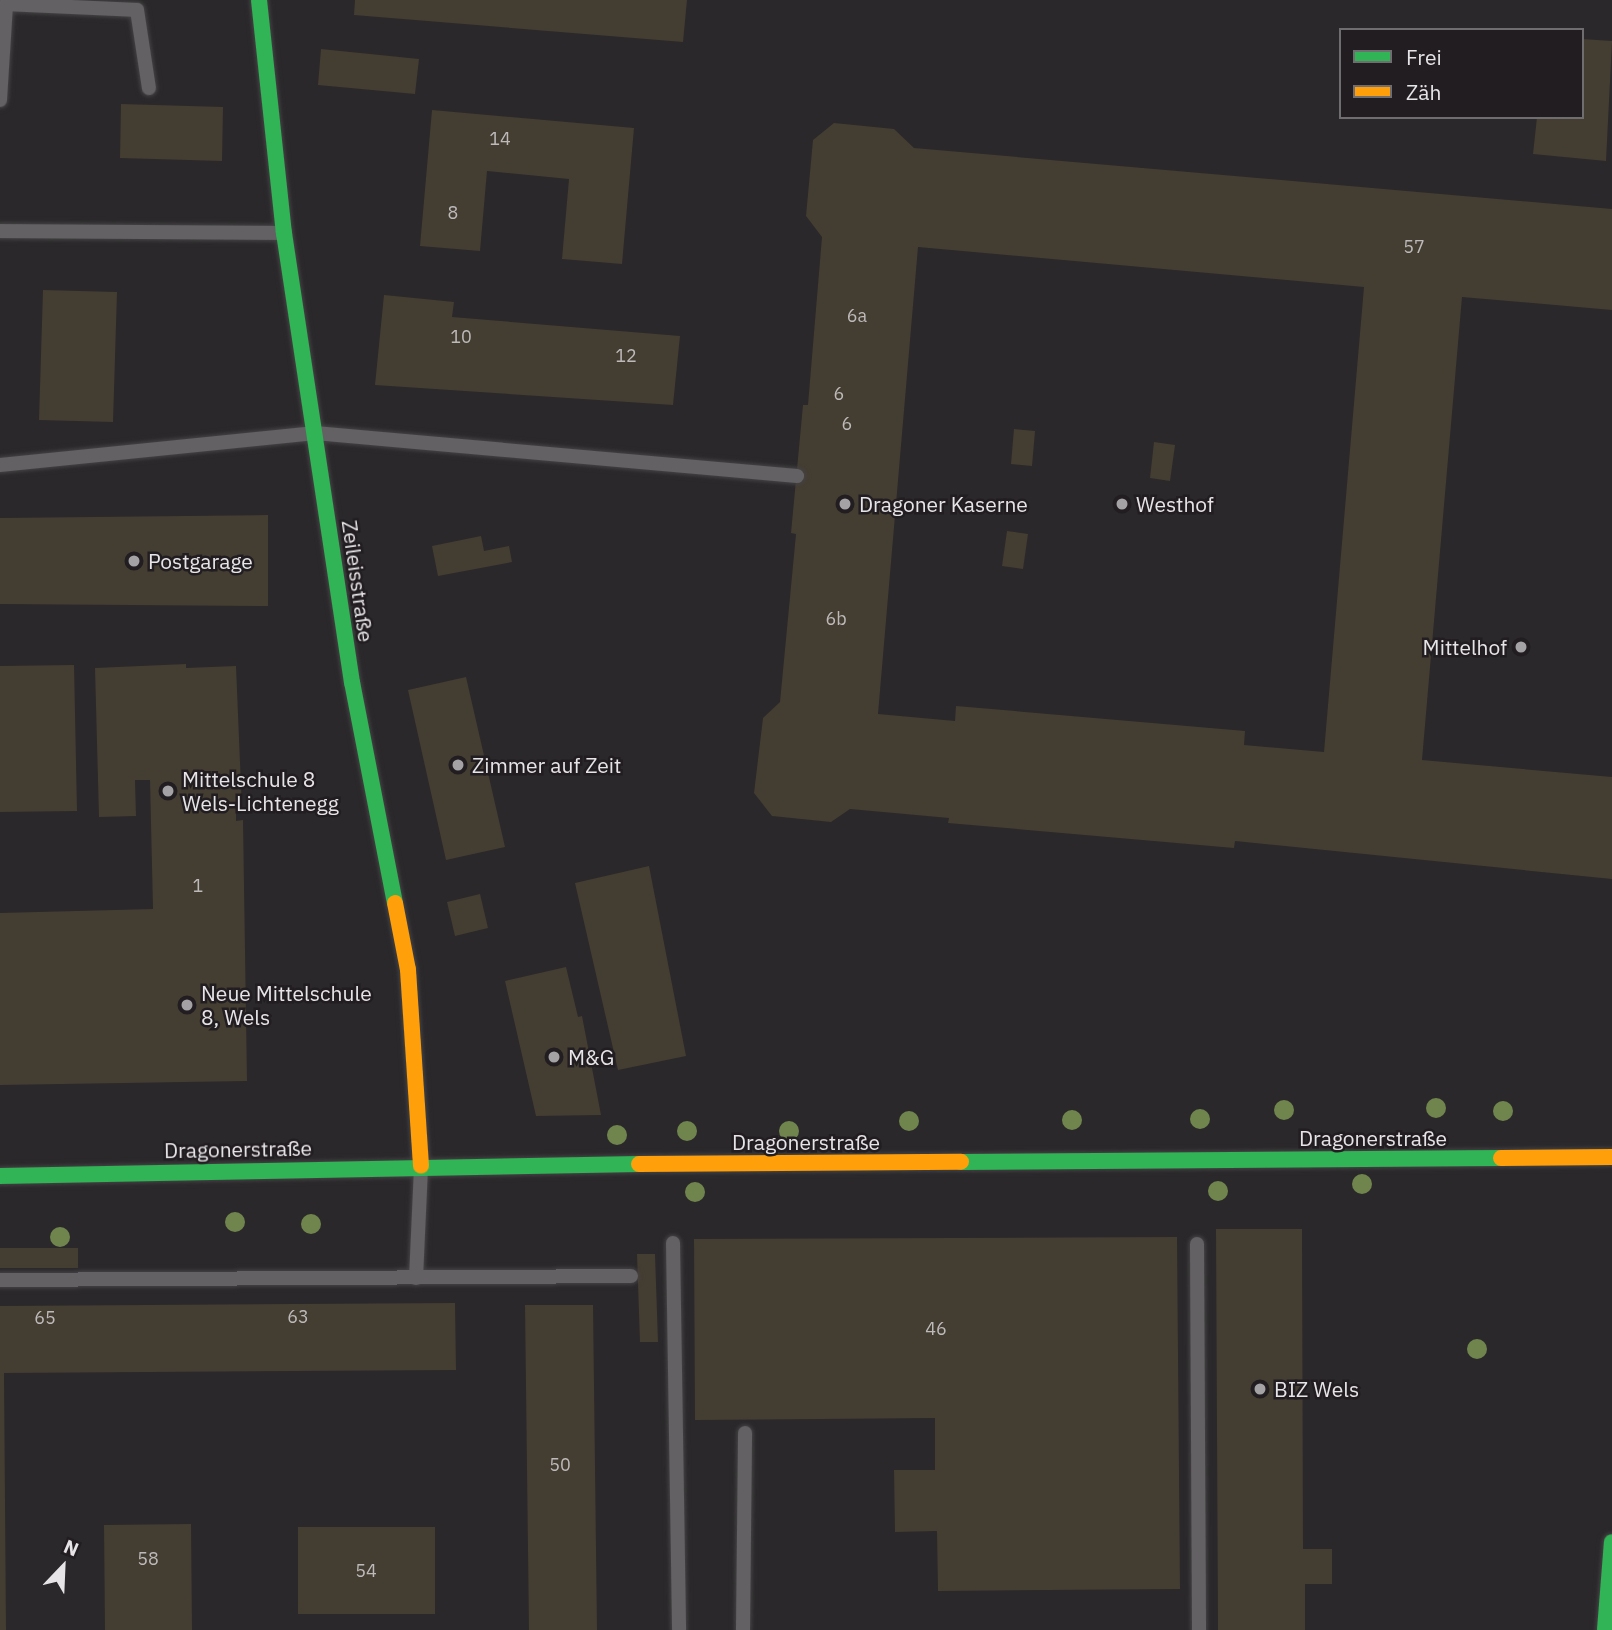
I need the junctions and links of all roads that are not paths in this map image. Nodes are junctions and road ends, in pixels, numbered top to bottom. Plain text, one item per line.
1 (259, 0) edge
2 (149, 88) dead end
3 (0, 100) edge
4 (0, 231) edge
5 (284, 233) junction
6 (315, 433) junction
7 (0, 465) edge
8 (796, 476) dead end
9 (1612, 1157) edge
10 (421, 1166) junction
11 (0, 1176) edge
12 (673, 1243) dead end
13 (1197, 1244) dead end
14 (631, 1276) dead end
15 (416, 1278) junction
16 (0, 1280) edge
17 (745, 1433) dead end
18 (1612, 1542) edge
19 (679, 1630) edge
20 (743, 1630) edge
21 (1199, 1630) edge
22 (1605, 1630) edge

1 - 5 main road, Zeileisstraße
2 - 3 lane
4 - 5 lane
5 - 6 main road, Zeileisstraße
6 - 7 lane
6 - 8 lane
6 - 10 main road, Zeileisstraße
9 - 10 main road, Dragonerstraße
10 - 11 main road, Dragonerstraße
10 - 15 lane
12 - 19 lane
13 - 21 lane
14 - 15 lane
15 - 16 lane
17 - 20 lane
18 - 22 main road

